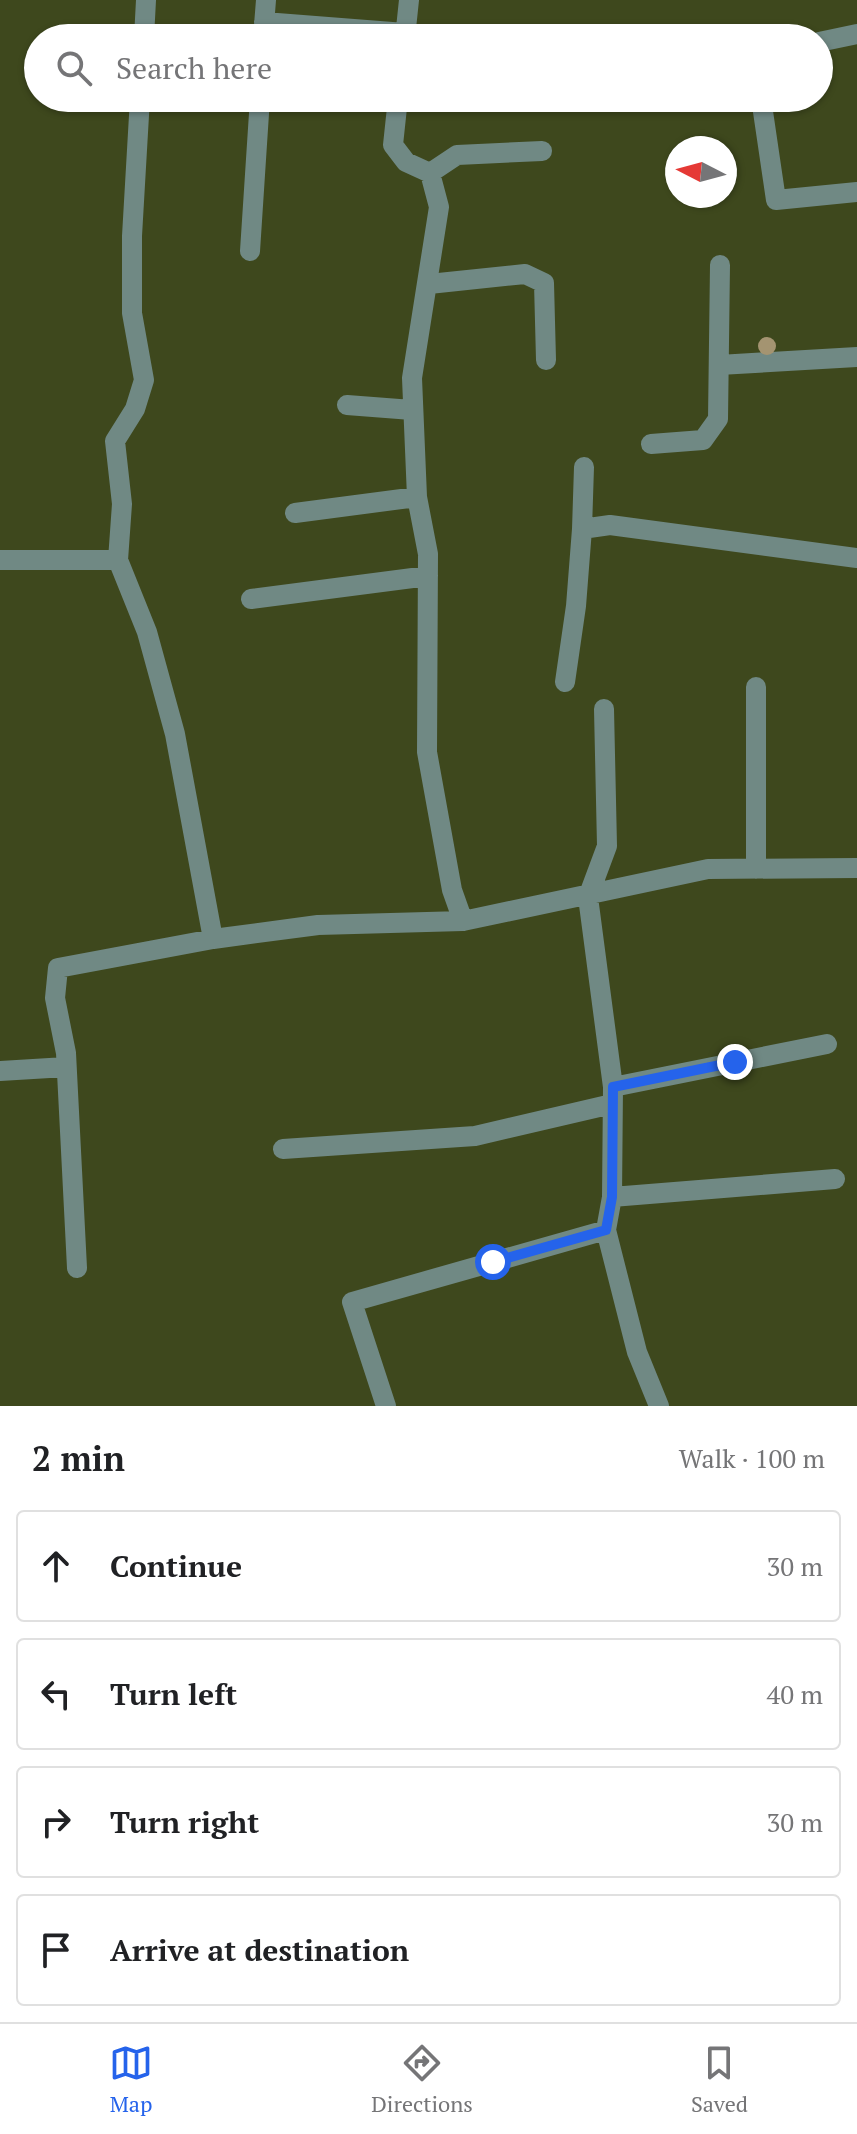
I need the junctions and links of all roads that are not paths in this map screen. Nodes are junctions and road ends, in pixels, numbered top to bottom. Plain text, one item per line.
1 (146, 0) edge
2 (266, 0) edge
3 (409, 0) edge
4 (145, 24) edge
5 (264, 24) edge
6 (406, 24) edge
7 (857, 34) edge
8 (833, 39) edge
9 (139, 112) edge
10 (259, 112) edge
11 (397, 112) edge
12 (763, 112) edge
13 (542, 151) dead end
14 (430, 173) junction
15 (857, 192) edge
16 (250, 251) dead end
17 (720, 265) dead end
18 (429, 284) junction
19 (857, 357) edge
20 (546, 360) dead end
21 (719, 365) junction
22 (347, 405) dead end
23 (412, 410) junction
24 (651, 444) dead end
25 (584, 467) dead end
26 (417, 497) junction
27 (295, 513) dead end
28 (582, 529) junction
29 (857, 558) edge
30 (0, 560) edge
31 (118, 560) junction
32 (428, 576) junction
33 (251, 599) dead end
34 (565, 682) dead end
35 (756, 687) dead end
36 (604, 709) dead end
37 (857, 868) edge
38 (756, 869) junction
39 (588, 897) junction
40 (463, 921) junction
41 (213, 939) junction
42 (827, 1044) dead end
43 (66, 1067) junction
44 (0, 1071) edge
45 (612, 1096) junction
46 (283, 1149) dead end
47 (835, 1179) dead end
48 (612, 1197) junction
49 (606, 1230) junction
50 (77, 1268) dead end
51 (386, 1406) edge
52 (659, 1406) edge

1 - 4 street
2 - 5 street
3 - 6 street
7 - 8 street
9 - 31 street
10 - 16 street
11 - 14 street
12 - 15 street
13 - 14 street
14 - 18 street
17 - 21 street
18 - 20 street
18 - 23 street
19 - 21 street
21 - 24 street
22 - 23 street
23 - 26 street
25 - 28 street
26 - 27 street
26 - 32 street
28 - 29 street
28 - 34 street
30 - 31 street
31 - 41 street
32 - 33 street
32 - 40 street
35 - 38 street
36 - 39 street
37 - 38 street
38 - 39 street
39 - 40 street
39 - 45 street
40 - 41 street
41 - 43 street
42 - 45 street
43 - 44 street
43 - 50 street
45 - 46 street
45 - 48 street
47 - 48 street
48 - 49 street
49 - 51 street
49 - 52 street

